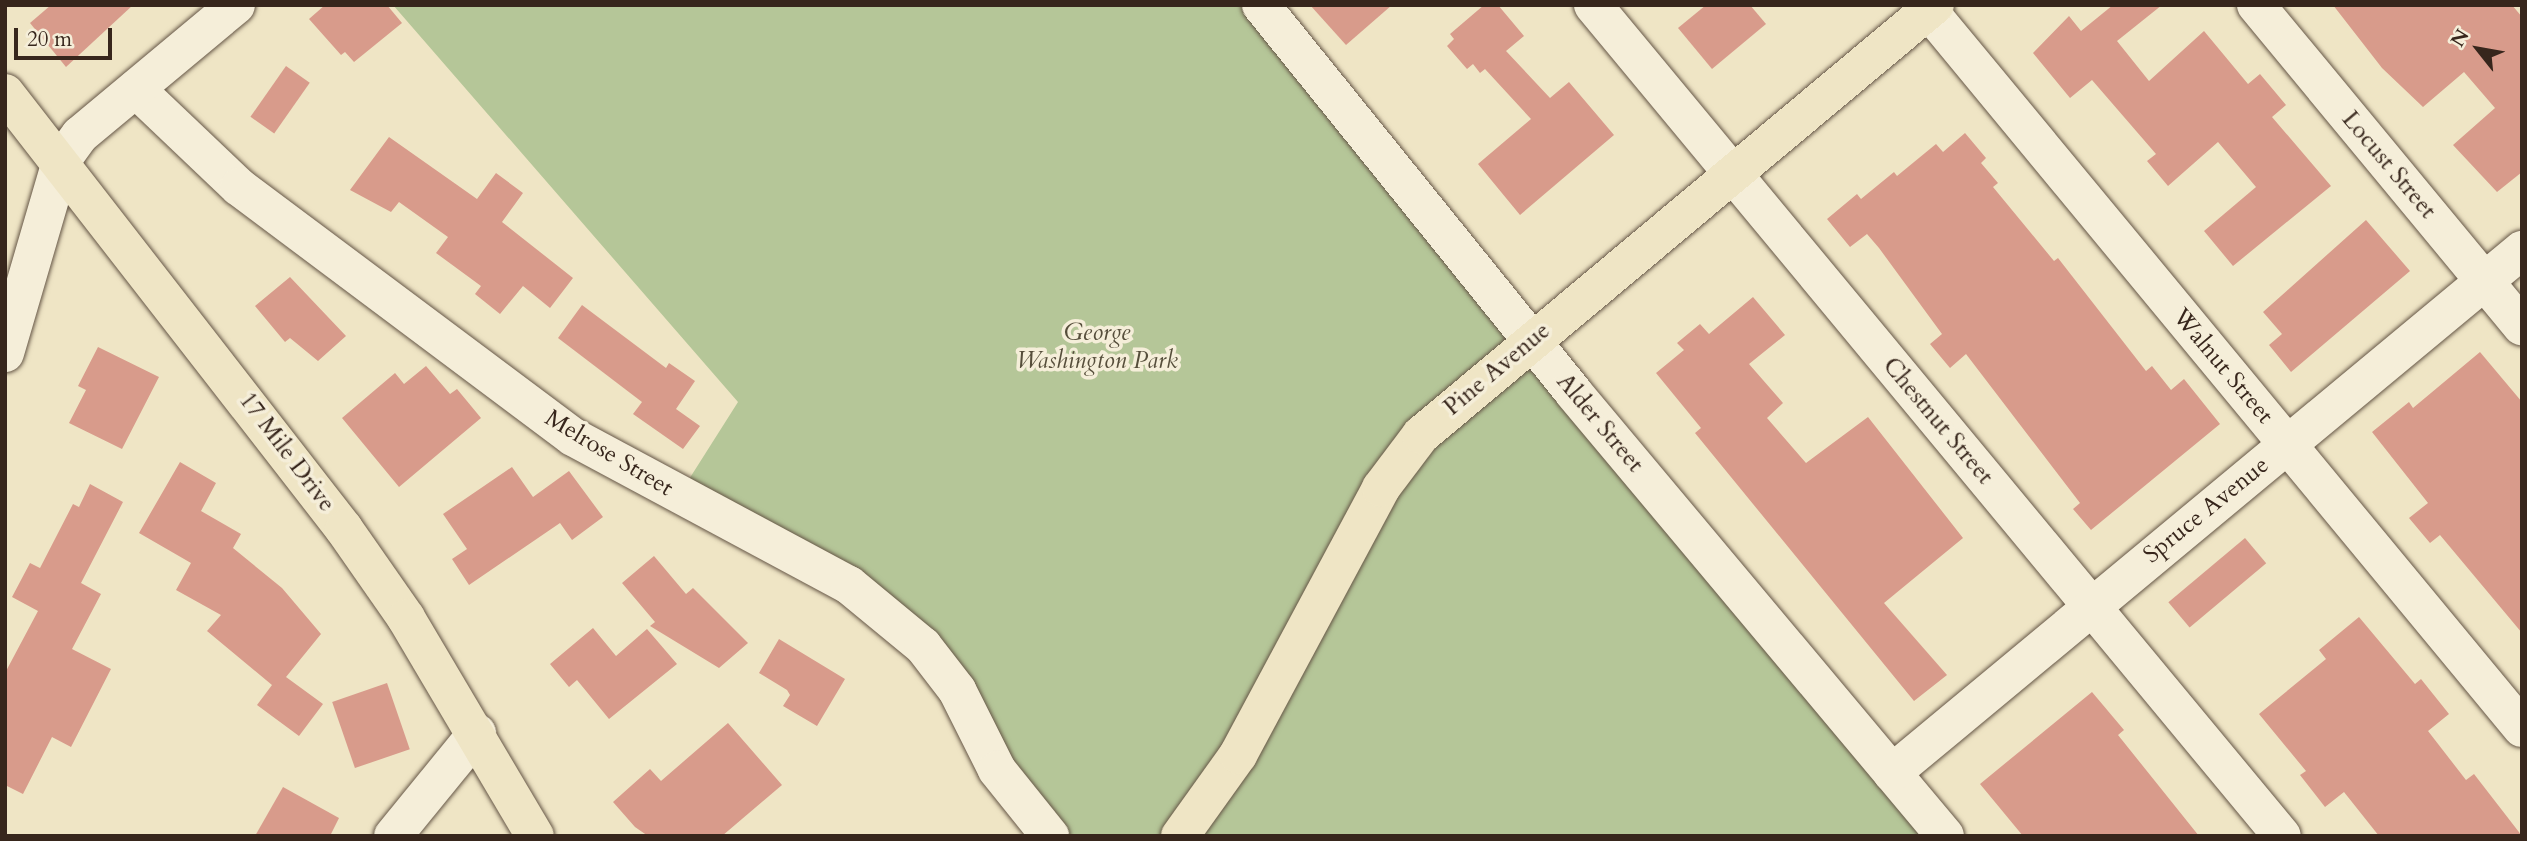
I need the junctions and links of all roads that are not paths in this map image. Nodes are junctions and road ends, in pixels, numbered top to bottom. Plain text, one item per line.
1 (236, 5) edge
2 (1261, 5) edge
3 (1593, 5) edge
4 (2256, 5) edge
5 (1929, 7) edge
6 (135, 89) junction
7 (5, 93) edge
8 (61, 161) junction
9 (1731, 175) junction
10 (2522, 250) edge
11 (2485, 281) junction
12 (2522, 326) edge
13 (1531, 339) junction
14 (5, 353) edge
15 (2288, 443) junction
16 (2091, 604) junction
17 (2522, 728) edge
18 (477, 733) junction
19 (1892, 773) junction
20 (393, 836) edge
21 (535, 836) edge
22 (1050, 836) edge
23 (1180, 836) edge
24 (1945, 836) edge
25 (2282, 836) edge

1 - 6 street
2 - 13 street, Alder Street
3 - 9 street, Chestnut Street
4 - 11 street, Locust Street
5 - 9 main road, Pine Avenue
5 - 15 street, Walnut Street
6 - 8 street
6 - 22 street, Melrose Street
7 - 8 main road, 17 Mile Drive
8 - 14 street
8 - 18 main road, 17 Mile Drive
9 - 13 main road, Pine Avenue
9 - 16 street, Chestnut Street
10 - 11 street, Spruce Avenue
11 - 12 street, Locust Street
11 - 15 street, Spruce Avenue
13 - 19 street, Alder Street
13 - 23 main road, Pine Avenue
15 - 16 street, Spruce Avenue
15 - 17 street, Walnut Street
16 - 19 street, Spruce Avenue
16 - 25 street, Chestnut Street
18 - 20 street
18 - 21 main road, 17 Mile Drive
19 - 24 street, Alder Street

